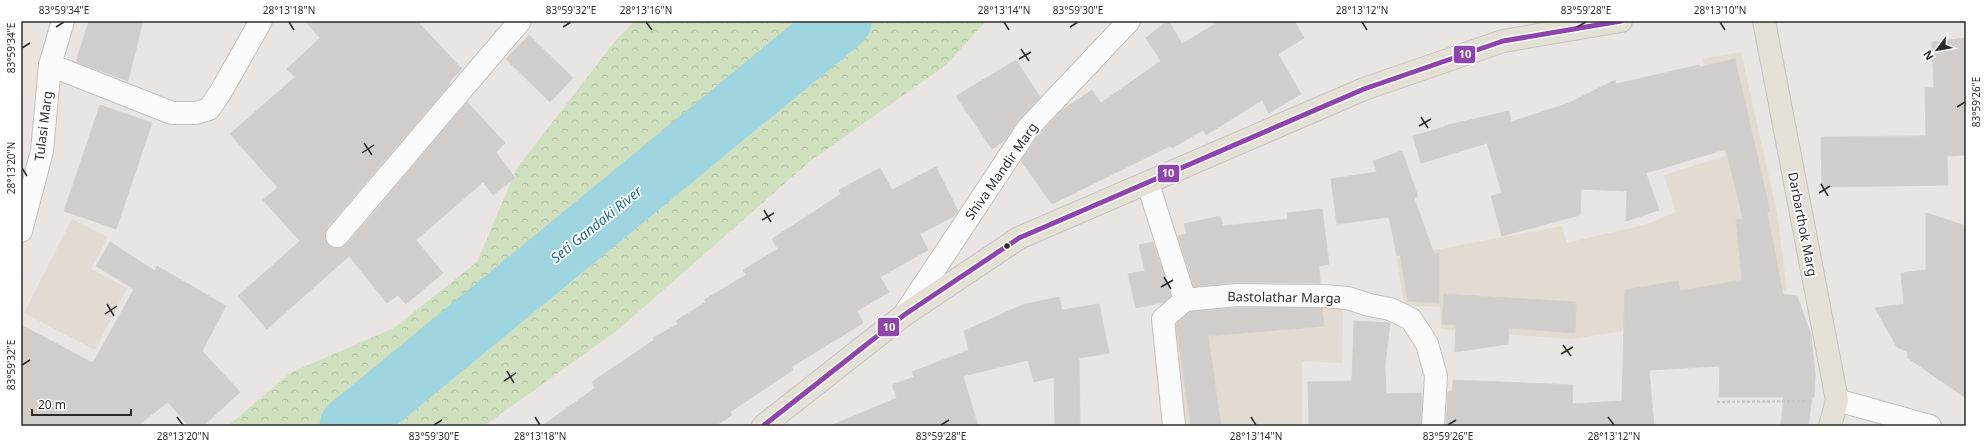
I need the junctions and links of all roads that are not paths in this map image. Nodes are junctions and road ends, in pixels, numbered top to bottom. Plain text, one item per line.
1 (63, 21) edge
2 (261, 21) edge
3 (520, 21) edge
4 (1129, 21) edge
5 (1621, 21) edge
6 (1764, 21) edge
7 (50, 65) junction
8 (1148, 184) junction
9 (21, 231) edge
10 (336, 236) dead end
11 (1185, 300) junction
12 (904, 315) junction
13 (1837, 400) junction
14 (763, 426) edge
15 (1174, 426) edge
16 (1433, 426) edge
17 (1830, 426) edge
18 (1930, 426) edge

1 - 7 street, Tulasi Marg
2 - 7 street
3 - 10 street
4 - 12 street, Shiva Mandir Marg
5 - 8 main road
6 - 13 main road, Darbarthok Marg
7 - 9 street, Tulasi Marg
8 - 11 street
8 - 12 main road
11 - 15 street
11 - 16 street, Bastolathar Marga
12 - 14 main road
13 - 17 main road, Darbarthok Marg
13 - 18 street

